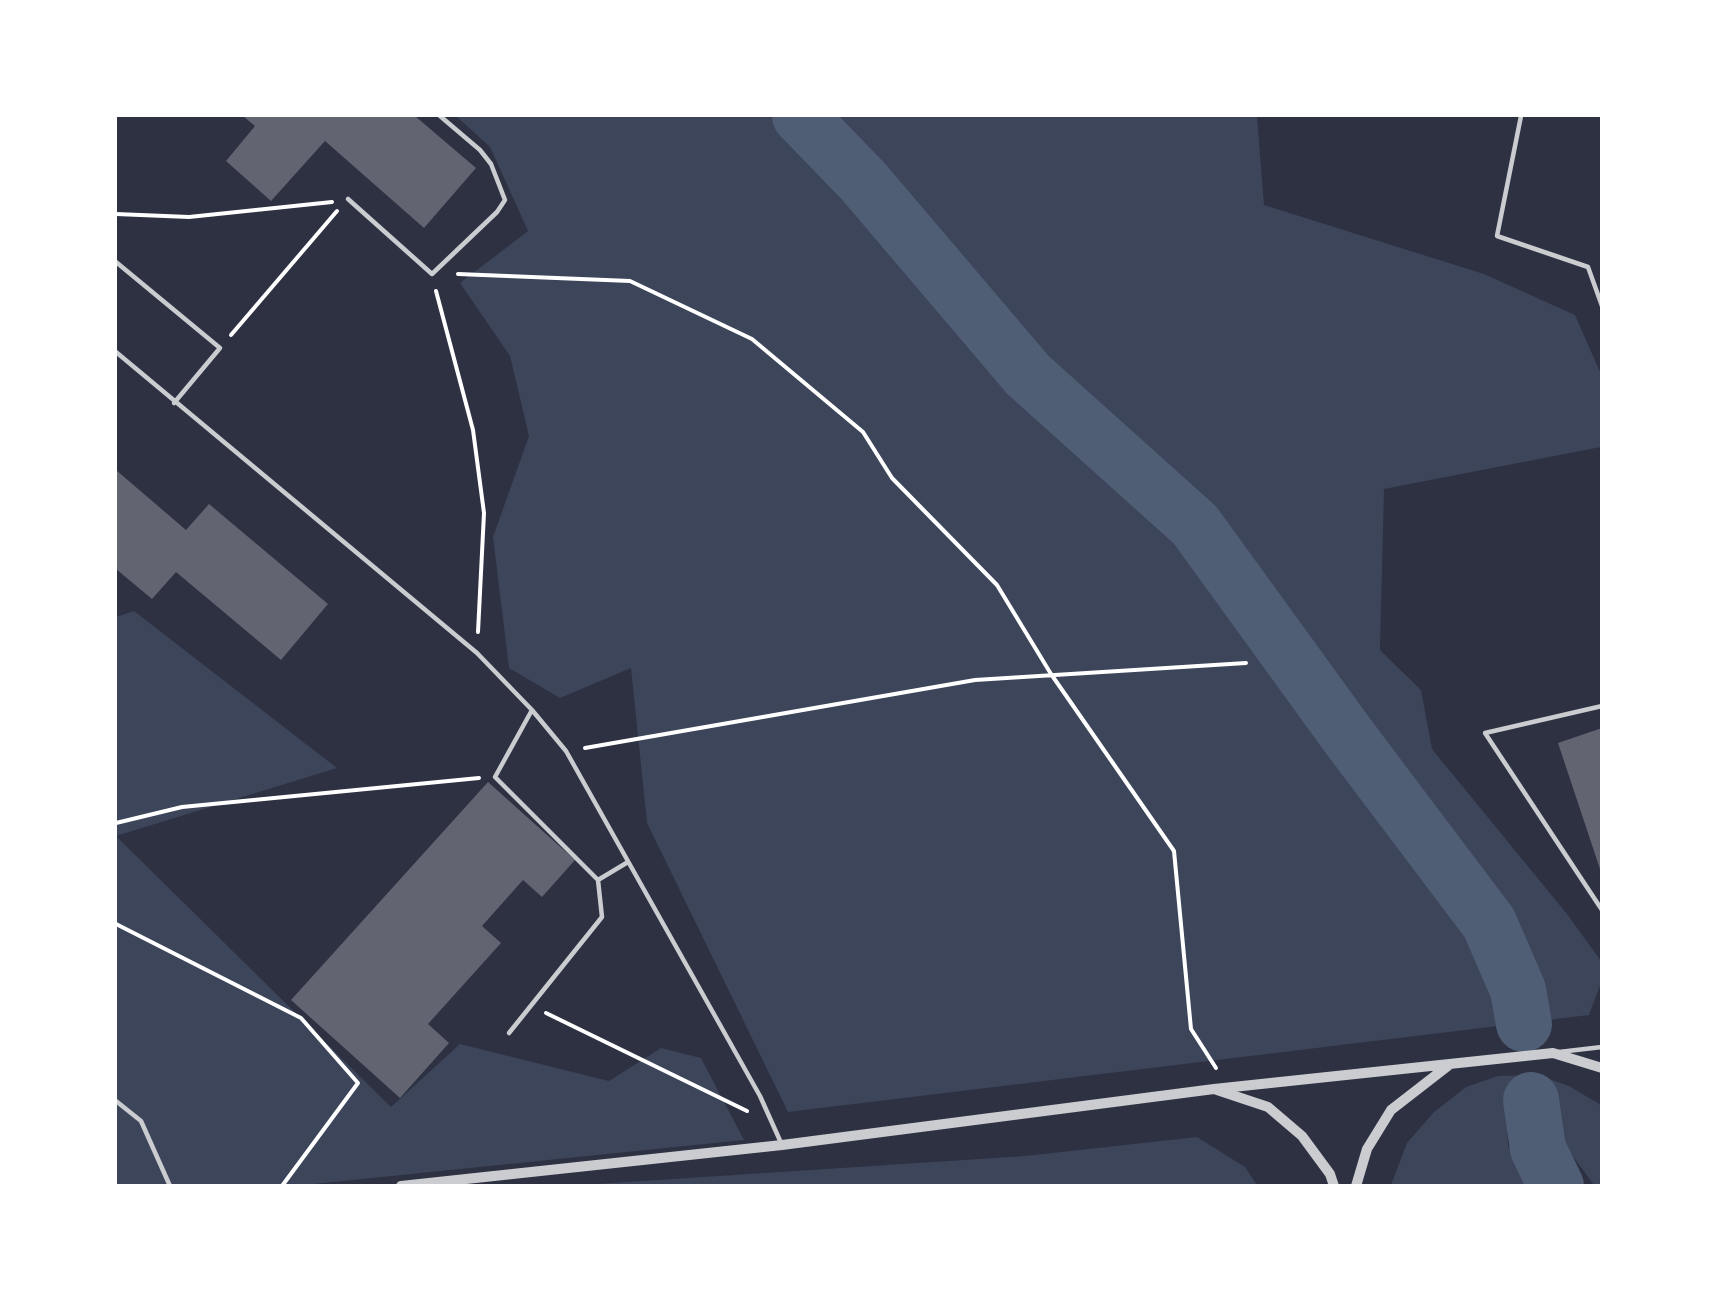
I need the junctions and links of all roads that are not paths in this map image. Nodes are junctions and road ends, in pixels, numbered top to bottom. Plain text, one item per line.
1 (440, 116) edge
2 (1521, 116) edge
3 (348, 199) road end
4 (116, 262) edge
5 (1602, 306) edge
6 (116, 352) edge
7 (174, 403) junction
8 (1602, 706) edge
9 (532, 710) junction
10 (628, 862) junction
11 (598, 880) junction
12 (1602, 910) edge
13 (509, 1033) dead end
14 (1602, 1047) edge
15 (1553, 1053) junction
16 (1450, 1065) junction
17 (1602, 1068) edge
18 (1214, 1089) junction
19 (116, 1101) edge
20 (782, 1145) junction
21 (170, 1185) edge
22 (401, 1185) edge
23 (1334, 1185) edge
24 (1356, 1185) edge

1 - 3 lane
2 - 5 lane
4 - 7 lane
6 - 7 lane
7 - 9 lane
8 - 12 lane
9 - 10 lane
9 - 11 lane
10 - 11 lane
10 - 20 lane
11 - 13 lane
14 - 15 lane
15 - 16 street
15 - 17 street
16 - 18 street
16 - 24 street
18 - 20 street
18 - 23 street
19 - 21 lane
20 - 22 street

